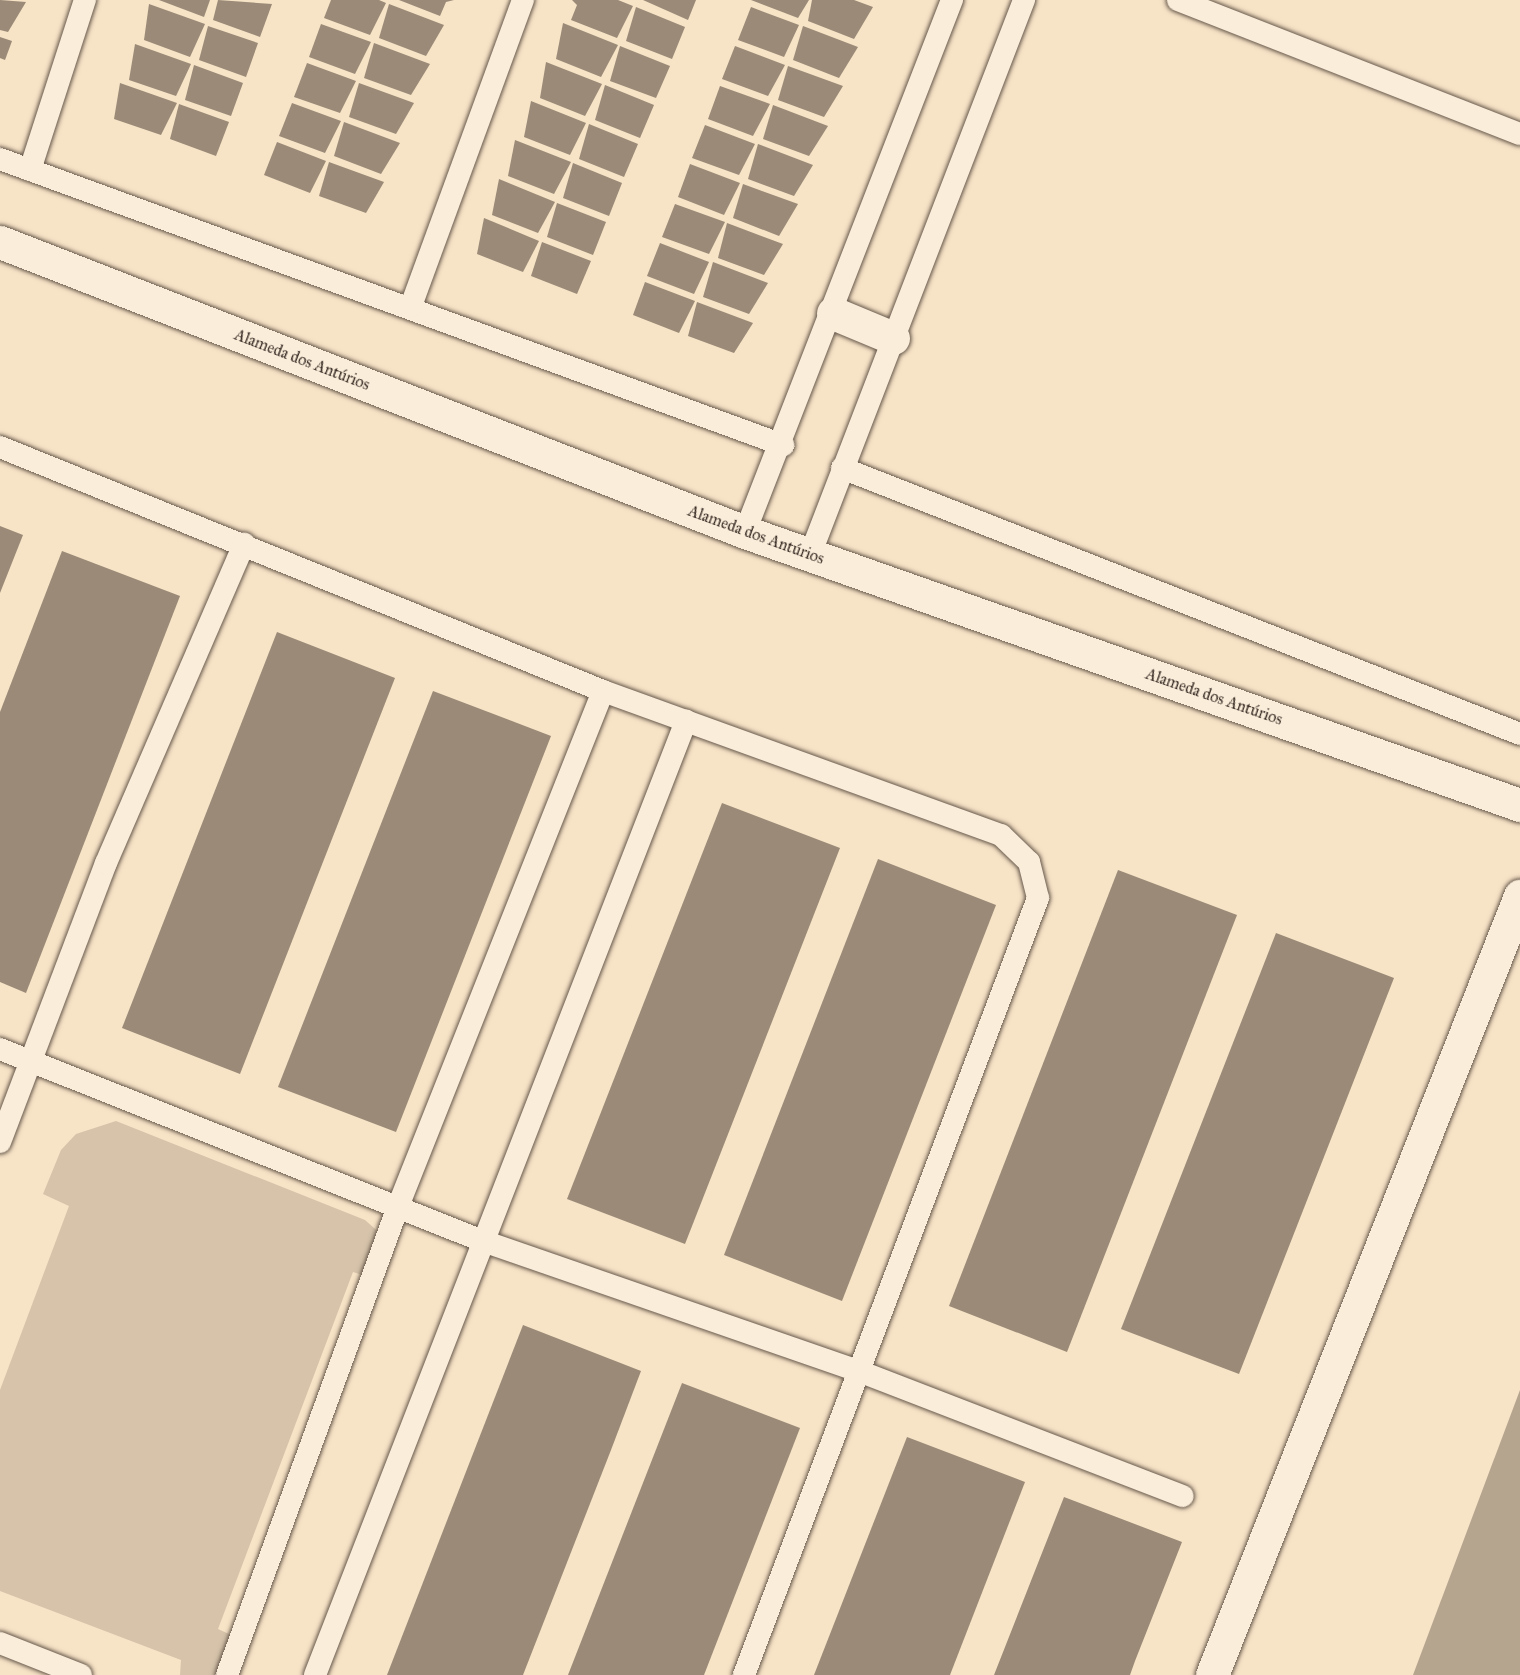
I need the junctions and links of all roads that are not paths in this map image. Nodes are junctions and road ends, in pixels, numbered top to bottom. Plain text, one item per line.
1 (86, 0) edge
2 (523, 0) edge
3 (952, 0) edge
4 (1024, 0) edge
5 (1178, 0) edge
6 (1520, 134) edge
7 (0, 159) edge
8 (30, 170) junction
9 (0, 242) edge
10 (411, 306) junction
11 (833, 313) junction
12 (893, 338) junction
13 (783, 445) junction
14 (0, 447) edge
15 (843, 468) junction
16 (745, 532) junction
17 (244, 544) junction
18 (810, 555) junction
19 (603, 691) junction
20 (687, 721) junction
21 (1520, 734) edge
22 (1520, 805) edge
23 (1520, 896) edge
24 (0, 1049) edge
25 (29, 1060) junction
26 (0, 1142) edge
27 (399, 1204) junction
28 (480, 1240) junction
29 (856, 1370) junction
30 (1183, 1496) dead end
31 (0, 1642) edge
32 (81, 1675) edge
33 (227, 1675) edge
34 (315, 1675) edge
35 (744, 1675) edge
36 (1212, 1675) edge

1 - 8 lane
2 - 10 lane
3 - 11 lane
4 - 12 lane
5 - 6 lane
7 - 8 lane
8 - 10 lane
9 - 16 street, Alameda dos Antúrios
10 - 13 lane
11 - 12 street
11 - 13 lane
12 - 15 lane
13 - 16 lane
14 - 17 lane
15 - 18 lane
15 - 21 lane
16 - 18 street, Alameda dos Antúrios
17 - 19 lane
17 - 25 lane
18 - 22 street, Alameda dos Antúrios
19 - 20 lane
19 - 27 lane
20 - 28 lane
20 - 29 lane
23 - 36 street
24 - 25 lane
25 - 26 lane
25 - 27 lane
27 - 28 lane
27 - 33 lane
28 - 29 lane
28 - 34 lane
29 - 30 lane
29 - 35 lane
31 - 32 lane

